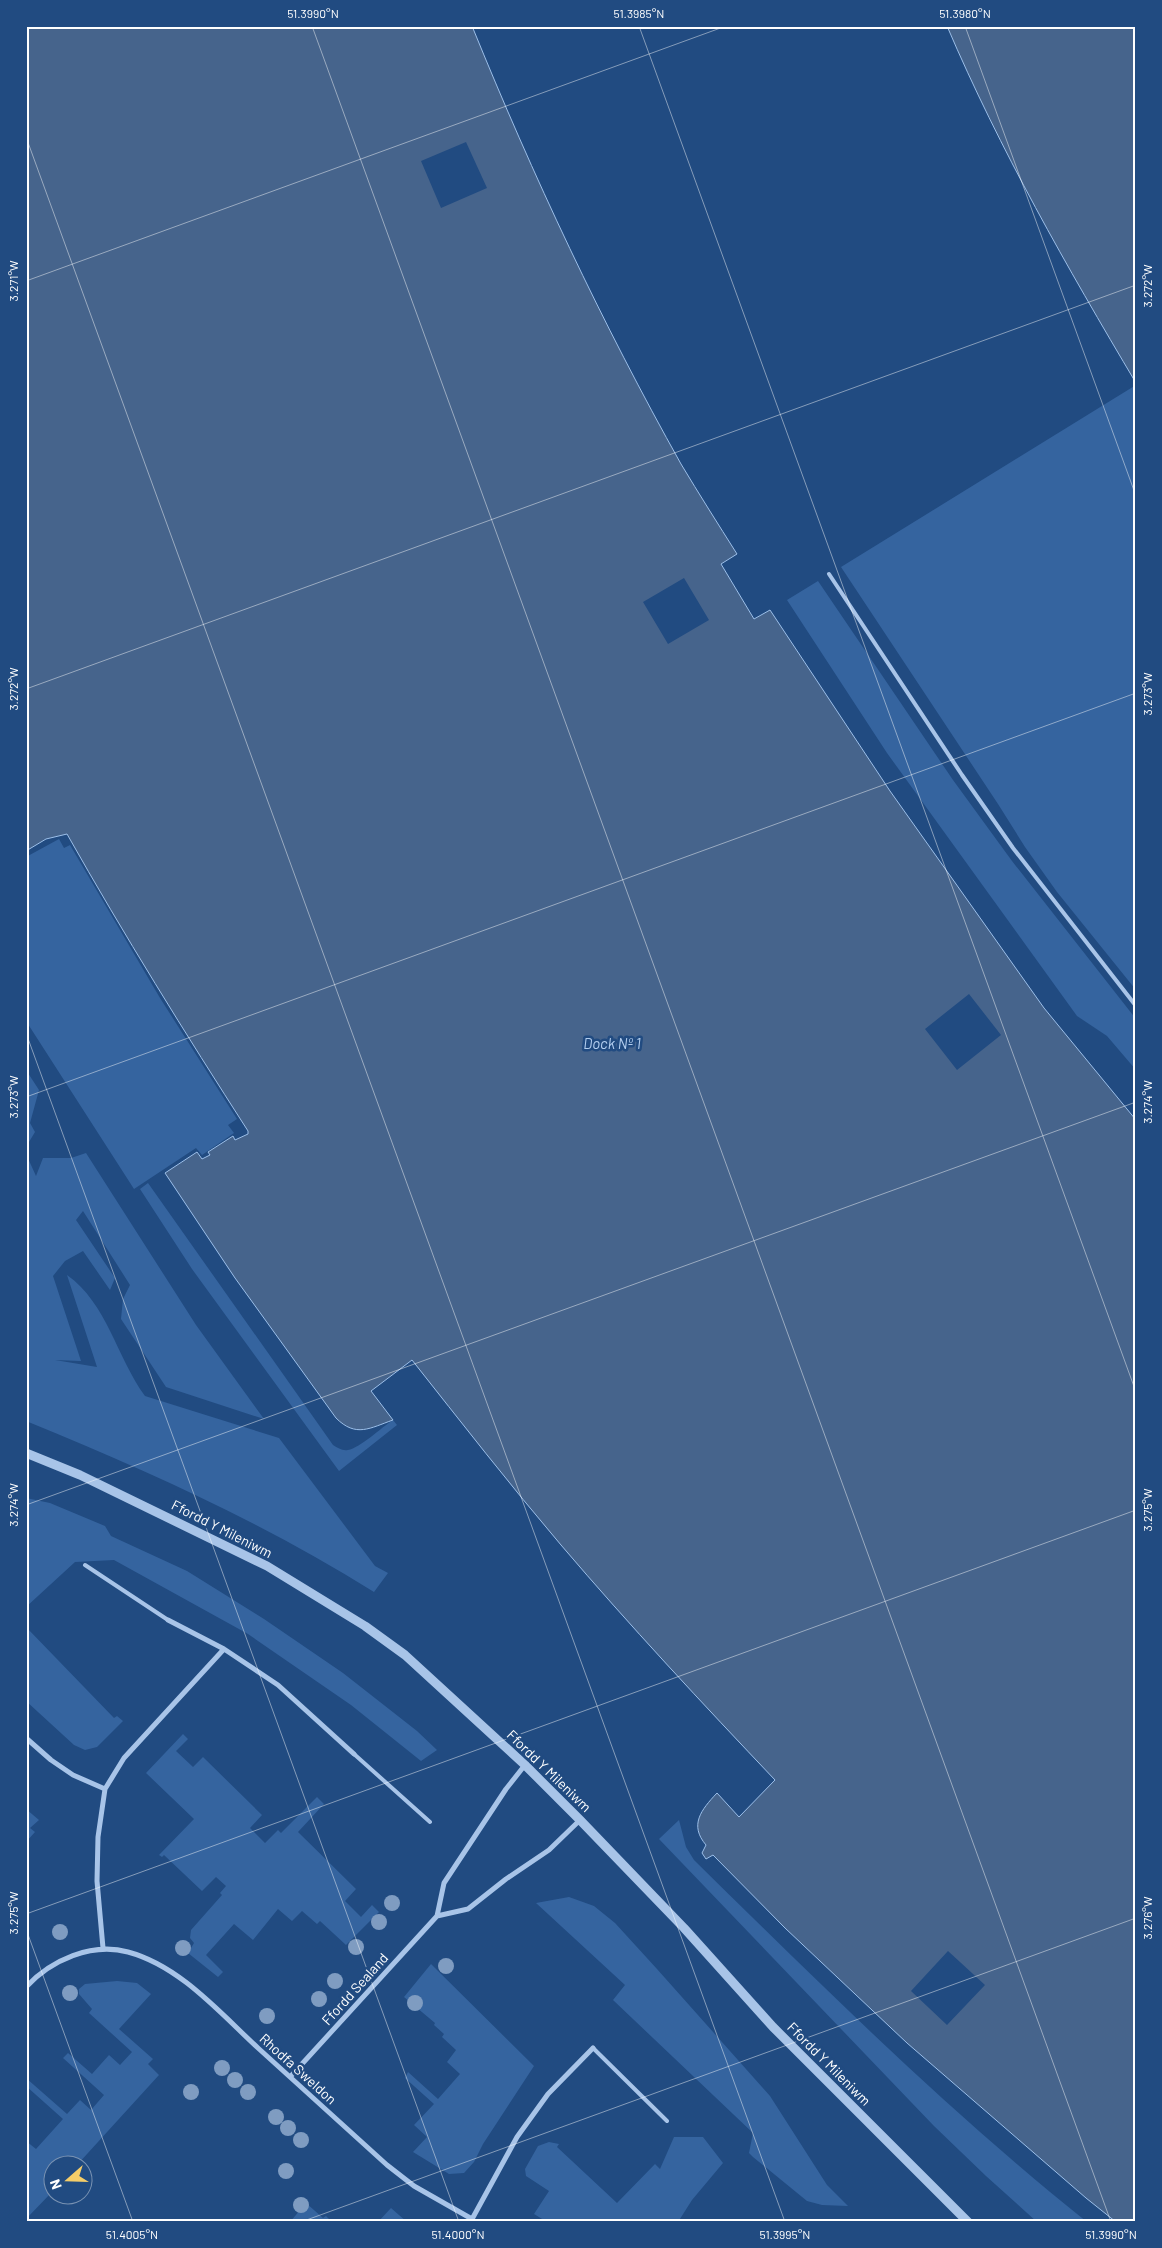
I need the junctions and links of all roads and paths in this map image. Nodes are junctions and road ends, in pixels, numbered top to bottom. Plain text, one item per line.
1 (829, 574) dead end
2 (1136, 1006) edge
3 (26, 1454) edge
4 (85, 1565) dead end
5 (168, 1620) joint
6 (224, 1649) junction
7 (26, 1738) edge
8 (354, 1754) joint
9 (525, 1765) junction
10 (105, 1789) junction
11 (580, 1820) junction
12 (430, 1822) dead end
13 (437, 1916) junction
14 (103, 1948) junction
15 (26, 1987) edge
16 (593, 2048) joint
17 (290, 2076) junction
18 (667, 2120) dead end
19 (472, 2220) edge
20 (968, 2222) edge

1 - 2 lane
3 - 9 street, Ffordd Y Mileniwm
4 - 5 lane
5 - 6 street
6 - 8 street
6 - 10 street
7 - 10 street
8 - 12 lane
9 - 11 street, Ffordd Y Mileniwm
9 - 13 street
10 - 14 street
11 - 13 street
11 - 20 street, Ffordd Y Mileniwm
13 - 17 street, Ffordd Sealand
14 - 15 street, Rhodfa Sweldon
14 - 17 street, Rhodfa Sweldon
16 - 18 lane
16 - 19 street
17 - 19 street, Rhodfa Sweldon

